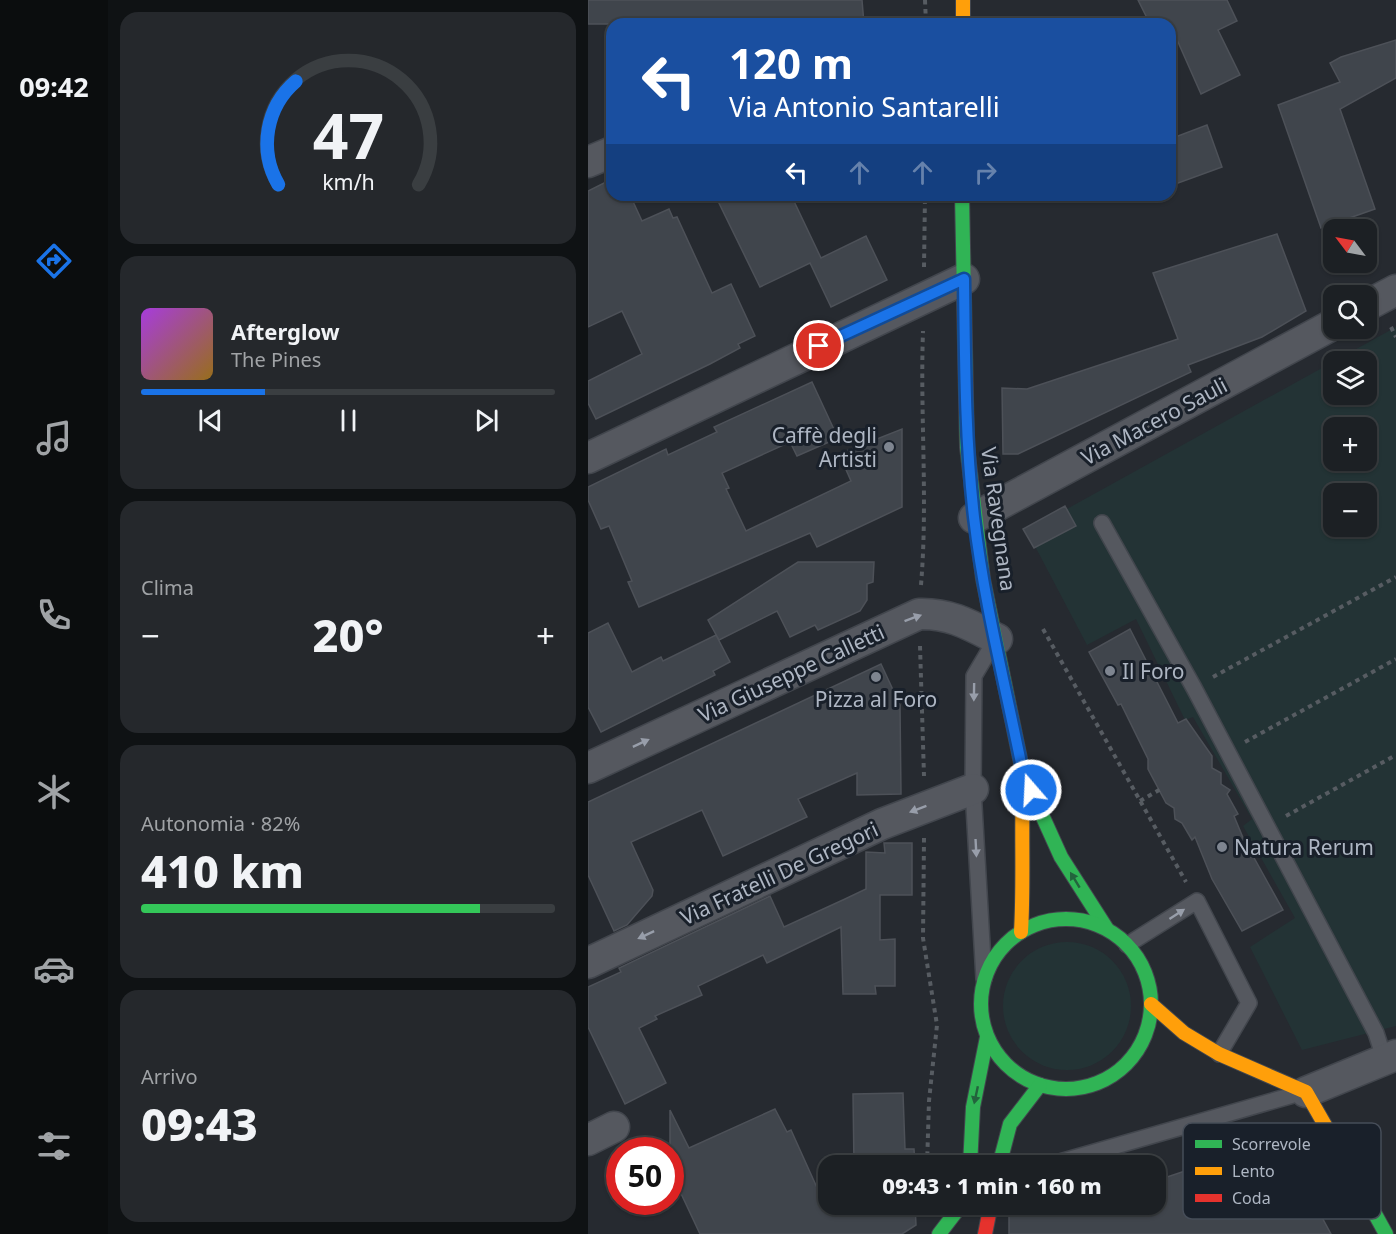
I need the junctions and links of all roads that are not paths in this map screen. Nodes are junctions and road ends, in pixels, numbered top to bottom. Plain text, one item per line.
1 (606, 154) edge
2 (588, 162) edge
3 (963, 201) edge
4 (964, 279) junction
5 (1396, 290) edge
6 (1377, 300) edge
7 (1323, 330) edge
8 (588, 458) edge
9 (974, 518) junction
10 (1102, 523) dead end
11 (996, 639) junction
12 (588, 768) edge
13 (1023, 773) junction
14 (973, 789) junction
15 (1107, 929) junction
16 (1021, 932) junction
17 (1127, 945) junction
18 (588, 963) edge
19 (984, 979) junction
20 (1151, 1004) junction
21 (987, 1037) junction
22 (1219, 1054) junction
23 (1390, 1056) edge
24 (1040, 1085) junction
25 (1306, 1092) junction
26 (1197, 1123) edge
27 (1323, 1123) edge
28 (1183, 1127) edge
29 (971, 1155) edge
30 (1002, 1155) edge
31 (1085, 1155) edge
32 (959, 1215) edge
33 (989, 1215) edge
34 (1378, 1219) edge
35 (939, 1234) edge
36 (985, 1234) edge
37 (1386, 1234) edge

1 - 2 street
3 - 4 main road, Via Ravegnana
4 - 8 street
4 - 9 main road, Via Ravegnana
5 - 6 street
7 - 9 street, Via Macero Sauli
9 - 11 main road, Via Ravegnana
10 - 23 lane
12 -> 11 street, Via Giuseppe Calletti
11 - 13 main road, Via Ravegnana
11 -> 14 lane
15 -> 13 main road, Via Ravegnana
13 - 16 main road, Via Ravegnana
14 -> 18 street, Via Fratelli De Gregori
14 -> 19 lane
15 - 16 main road
15 - 17 main road
16 - 19 main road
17 - 20 main road
17 -> 22 lane
19 - 21 main road
20 - 22 main road
20 - 24 main road
21 - 24 main road
21 -> 29 main road
22 - 25 main road
23 - 25 street
24 - 30 main road
25 - 26 lane
25 - 27 main road
28 - 31 lane
32 - 35 main road
33 - 36 main road
34 - 37 main road

